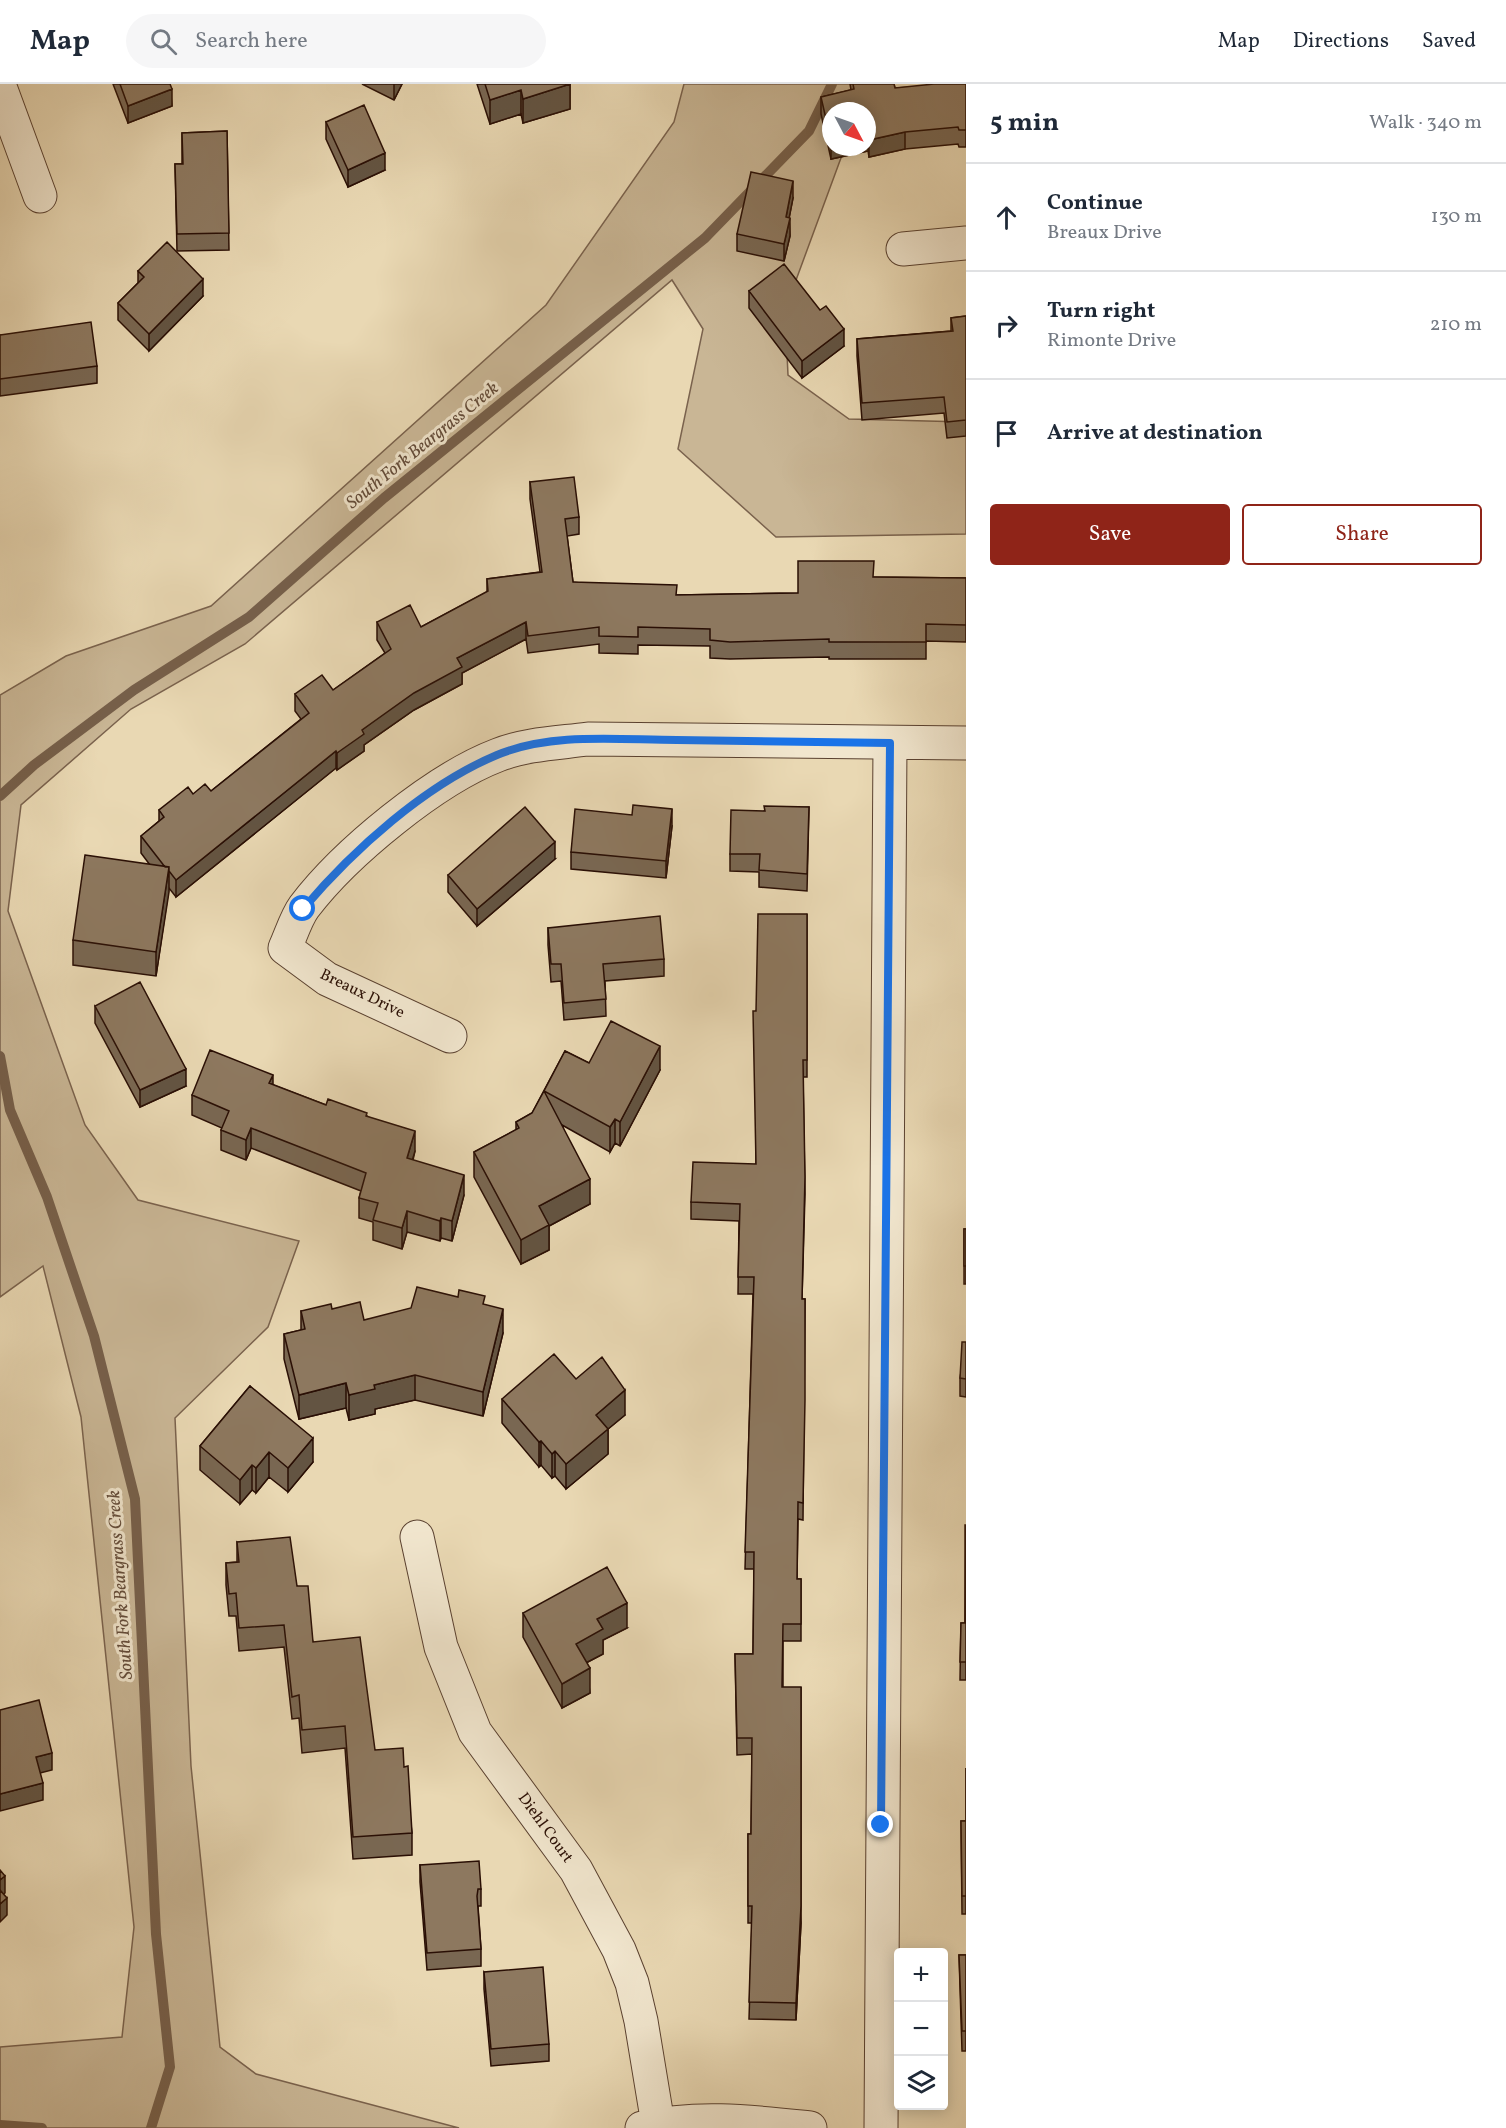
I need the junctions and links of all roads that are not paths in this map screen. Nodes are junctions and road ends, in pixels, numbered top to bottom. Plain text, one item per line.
1 (0, 87) edge
2 (40, 196) dead end
3 (966, 243) edge
4 (903, 249) dead end
5 (890, 743) junction
6 (966, 743) edge
7 (450, 1036) dead end
8 (417, 1537) dead end
9 (650, 2126) edge
10 (810, 2128) edge
11 (881, 2128) edge

1 - 2 street
3 - 4 street
5 - 6 street, Breaux Drive
5 - 7 street, Breaux Drive
5 - 11 street
8 - 9 street, Diehl Court
9 - 10 street

